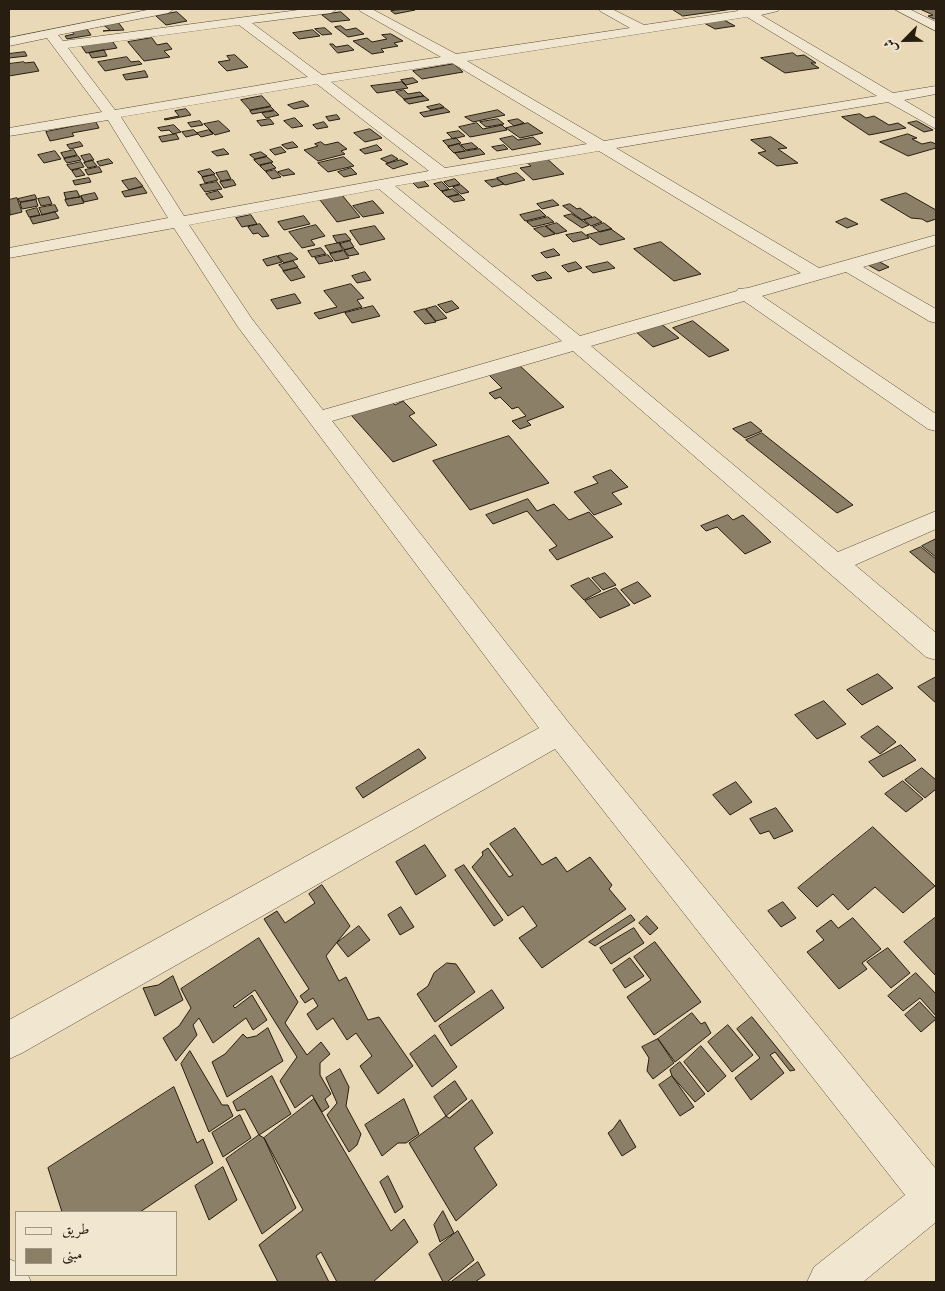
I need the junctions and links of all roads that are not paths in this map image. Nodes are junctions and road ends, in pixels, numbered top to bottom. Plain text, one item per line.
1 (123, 9) edge
2 (168, 9) edge
3 (331, 9) edge
4 (364, 9) edge
5 (604, 9) edge
6 (774, 9) edge
7 (900, 9) edge
8 (746, 10) edge
9 (137, 15) junction
10 (242, 21) junction
11 (936, 27) edge
12 (642, 29) junction
13 (55, 40) junction
14 (9, 42) edge
15 (455, 59) junction
16 (318, 80) junction
17 (936, 90) edge
18 (890, 97) junction
19 (112, 115) junction
20 (936, 125) edge
21 (9, 132) edge
22 (599, 146) junction
23 (442, 172) junction
24 (382, 184) junction
25 (179, 222) junction
26 (936, 240) edge
27 (9, 252) edge
28 (848, 266) junction
29 (816, 274) junction
30 (745, 294) junction
31 (936, 317) edge
32 (576, 342) junction
33 (318, 418) junction
34 (936, 424) edge
35 (936, 519) edge
36 (834, 564) junction
37 (936, 649) edge
38 (560, 732) junction
39 (9, 1040) edge
40 (935, 1199) edge
41 (829, 1282) edge

1 - 9 street
2 - 9 street
3 - 10 street
4 - 15 street
5 - 12 street
6 - 8 street
7 - 11 street
8 - 12 street
8 - 18 street
9 - 13 street
10 - 13 street
10 - 16 street
12 - 15 street
13 - 14 street
13 - 19 street
15 - 16 street
15 - 22 street
16 - 19 street
16 - 23 street
17 - 18 street
18 - 20 street
18 - 22 street
19 - 21 street
19 - 25 street
22 - 23 street
22 - 29 street
23 - 24 street
24 - 25 street
24 - 32 street
25 - 27 street
25 - 33 street
26 - 28 street
28 - 29 street
28 - 31 street
29 - 30 street
30 - 32 street
30 - 34 street
32 - 33 street
32 - 36 street
33 - 38 street
35 - 36 street
36 - 37 street
38 - 39 street
38 - 40 street
40 - 41 street

